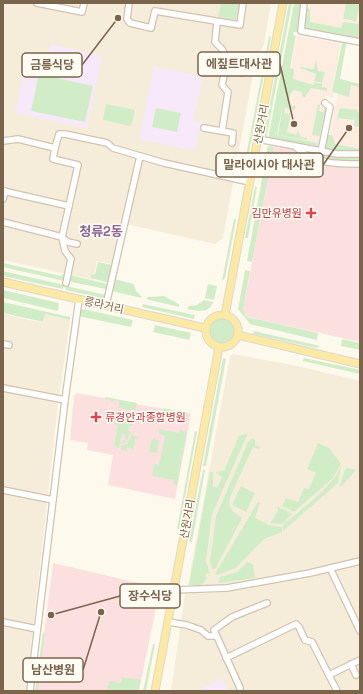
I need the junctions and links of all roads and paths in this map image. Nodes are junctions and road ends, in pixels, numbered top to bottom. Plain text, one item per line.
1 (37, 3) edge
2 (84, 3) edge
3 (129, 3) edge
4 (243, 3) edge
5 (283, 3) edge
6 (304, 3) edge
7 (217, 22) junction
8 (360, 42) edge
9 (227, 60) junction
10 (244, 62) junction
11 (253, 63) dead end
12 (242, 73) dead end
13 (325, 103) dead end
14 (204, 128) dead end
15 (222, 131) junction
16 (258, 139) junction
17 (3, 141) edge
18 (232, 143) dead end
19 (296, 146) junction
20 (55, 148) junction
21 (321, 152) junction
22 (360, 154) edge
23 (140, 156) junction
24 (360, 164) edge
25 (250, 182) junction
26 (4, 191) edge
27 (3, 198) edge
28 (69, 206) junction
29 (3, 222) edge
30 (62, 237) junction
31 (76, 244) dead end
32 (3, 282) edge
33 (66, 283) dead end
34 (79, 299) junction
35 (106, 306) junction
36 (225, 315) junction
37 (206, 328) junction
38 (238, 335) junction
39 (219, 347) junction
40 (360, 364) edge
41 (3, 388) edge
42 (65, 400) junction
43 (3, 490) edge
44 (54, 500) junction
45 (360, 561) edge
46 (330, 568) junction
47 (174, 590) junction
48 (266, 603) dead end
49 (3, 622) edge
50 (168, 622) junction
51 (37, 629) junction
52 (360, 631) edge
53 (216, 636) junction
54 (226, 658) junction
55 (360, 660) edge
56 (351, 664) junction
57 (329, 675) junction
58 (356, 675) dead end
59 (240, 688) dead end
60 (30, 691) edge
61 (155, 691) edge
62 (337, 691) edge

1 - 2 street
3 - 7 street
4 - 7 street
5 - 16 main road, 산원거리
6 - 8 street
7 - 9 street
9 - 10 street
9 - 15 street
10 - 11 street
10 - 12 street
13 - 21 street
14 - 15 street
15 - 18 street
16 - 19 street
16 - 25 main road, 산원거리
17 - 20 street
19 - 21 street
19 - 24 street
20 - 23 street
20 - 28 street
21 - 22 street
23 - 25 street
23 - 35 street
25 - 36 main road, 산원거리
26 - 27 street
26 - 28 street
28 - 30 street
29 - 30 street
30 - 31 street
30 - 33 street
32 - 34 main road, 릉라거리
34 - 35 main road, 릉라거리
34 - 42 street
35 - 37 main road, 릉라거리
36 - 37 main road
36 - 38 main road
37 - 39 main road
38 - 39 main road
38 - 40 main road
39 - 47 main road, 산원거리
41 - 42 street
42 - 44 street
43 - 44 street
44 - 51 street
45 - 46 street
46 - 47 street
46 - 52 street
47 - 50 main road, 산원거리
48 - 53 street
49 - 51 street
50 - 53 street
50 - 61 main road, 산원거리
51 - 60 street
53 - 54 street
54 - 57 street
54 - 59 street
55 - 56 street
56 - 57 street
56 - 58 street
57 - 62 street

